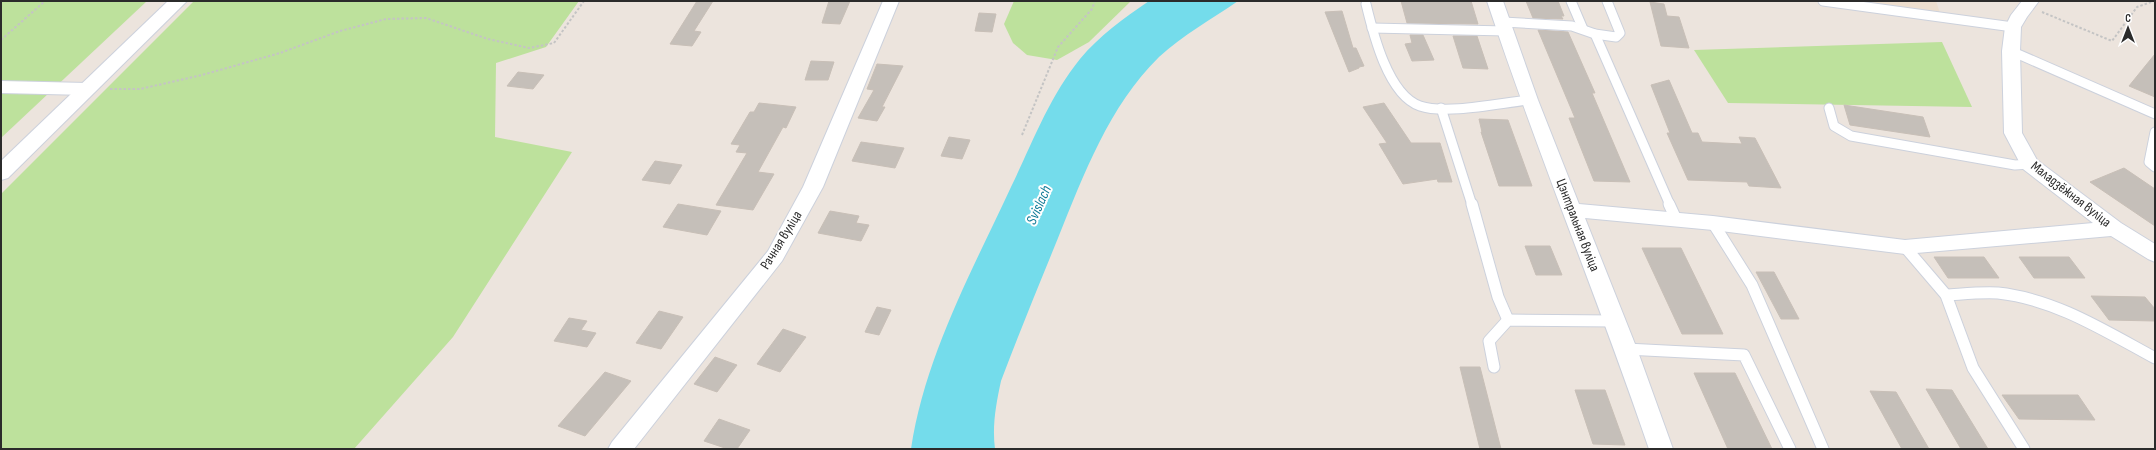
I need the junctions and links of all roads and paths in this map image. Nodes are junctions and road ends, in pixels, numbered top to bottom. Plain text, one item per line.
1 (45, 1) edge
2 (178, 1) edge
3 (584, 1) edge
4 (891, 1) edge
5 (1095, 1) edge
6 (1495, 1) edge
7 (1572, 1) edge
8 (1607, 1) edge
9 (1823, 1) edge
10 (2154, 1) edge
11 (2029, 3) edge
12 (1366, 4) dead end
13 (1504, 26) junction
14 (2013, 27) junction
15 (1372, 28) junction
16 (1583, 29) junction
17 (1595, 34) junction
18 (1, 40) edge
19 (2011, 51) junction
20 (1, 86) edge
21 (87, 89) junction
22 (1530, 100) junction
23 (1441, 108) junction
24 (1829, 108) dead end
25 (2155, 114) edge
26 (2155, 132) edge
27 (1022, 135) dead end
28 (2030, 164) junction
29 (2155, 167) edge
30 (1, 173) edge
31 (1573, 210) junction
32 (1676, 219) junction
33 (1713, 222) junction
34 (2114, 228) junction
35 (1905, 247) junction
36 (2155, 254) edge
37 (1946, 295) junction
38 (1508, 320) junction
39 (1615, 321) junction
40 (1626, 349) junction
41 (2155, 358) edge
42 (1494, 367) dead end
43 (620, 449) edge
44 (1661, 449) edge
45 (1790, 449) edge
46 (1823, 449) edge
47 (2024, 449) edge

1 - 18 path
2 - 21 main road
3 - 21 path
4 - 43 street, Рачная вуліца
5 - 27 path
6 - 13 street, Цэнтральная вуліца
7 - 16 lane
8 - 17 lane
9 - 14 lane
10 - 11 path
11 - 14 street, Маладзёжная вуліца
12 - 15 lane
13 - 15 lane
13 - 16 lane
13 - 22 street, Цэнтральная вуліца
14 - 19 street, Маладзёжная вуліца
15 - 23 lane
16 - 17 lane
17 - 32 lane
19 - 25 lane
19 - 28 street, Маладзёжная вуліца
20 - 21 street
21 - 30 main road
22 - 23 lane
22 - 31 street, Цэнтральная вуліца
23 - 38 lane
24 - 28 lane
26 - 29 lane
28 - 34 street, Маладзёжная вуліца
31 - 32 street
31 - 39 street, Цэнтральная вуліца
32 - 33 street
33 - 35 street
33 - 46 lane
34 - 35 street
34 - 36 street, Маладзёжная вуліца
35 - 37 lane
37 - 41 lane
37 - 47 lane
38 - 39 lane
38 - 42 lane
39 - 40 street, Цэнтральная вуліца
40 - 44 street, Цэнтральная вуліца
40 - 45 lane

